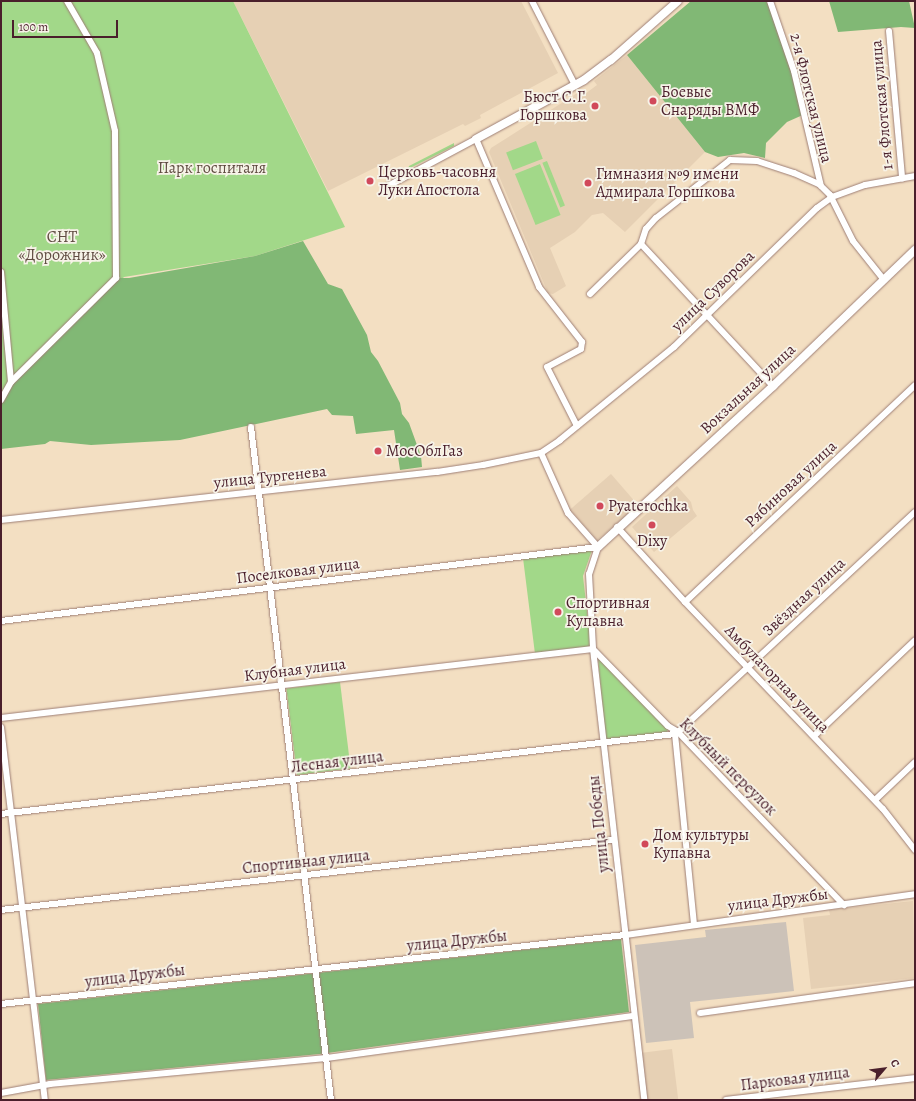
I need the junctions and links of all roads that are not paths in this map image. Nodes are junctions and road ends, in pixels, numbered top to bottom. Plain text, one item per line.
1 (67, 1) edge
2 (532, 1) edge
3 (678, 1) edge
4 (770, 1) edge
5 (889, 31) dead end
6 (575, 85) junction
7 (476, 139) junction
8 (915, 176) edge
9 (902, 178) junction
10 (819, 184) junction
11 (388, 186) dead end
12 (832, 197) junction
13 (641, 244) junction
14 (915, 250) edge
15 (1, 272) edge
16 (884, 280) junction
17 (590, 294) dead end
18 (707, 315) junction
19 (12, 382) junction
20 (915, 385) edge
21 (773, 386) junction
22 (1, 400) edge
23 (577, 426) junction
24 (251, 427) dead end
25 (540, 453) junction
26 (257, 491) junction
27 (915, 512) edge
28 (1, 520) edge
29 (617, 527) junction
30 (598, 547) junction
31 (269, 588) junction
32 (685, 602) junction
33 (1, 621) edge
34 (915, 640) edge
35 (593, 649) junction
36 (748, 667) junction
37 (281, 685) junction
38 (1, 718) edge
39 (1, 727) edge
40 (677, 733) junction
41 (814, 736) junction
42 (604, 743) junction
43 (915, 762) edge
44 (292, 781) junction
45 (875, 800) junction
46 (12, 813) junction
47 (1, 814) edge
48 (613, 840) junction
49 (915, 850) edge
50 (304, 875) junction
51 (915, 894) edge
52 (844, 905) junction
53 (23, 906) junction
54 (1, 910) edge
55 (694, 924) junction
56 (625, 935) junction
57 (315, 968) junction
58 (915, 983) edge
59 (34, 1000) junction
60 (1, 1004) edge
61 (700, 1013) dead end
62 (633, 1016) junction
63 (326, 1058) junction
64 (915, 1078) edge
65 (43, 1086) junction
66 (1, 1093) edge
67 (44, 1100) edge
68 (331, 1100) edge
69 (644, 1100) edge
70 (726, 1100) edge

1 - 19 street
2 - 6 street
3 - 6 street
4 - 10 street, 2-я Флотская улица
5 - 9 street, 1-я Флотская улица
6 - 7 street
7 - 11 street
7 - 23 street
8 - 9 street, улица Суворова
9 - 12 street, улица Суворова
10 - 12 street
10 - 13 street
12 - 16 street
12 - 18 street, улица Суворова
13 - 17 street
13 - 18 street
14 - 16 street, Вокзальная улица
15 - 19 street
16 - 21 street, Вокзальная улица
18 - 21 street
18 - 23 street, улица Суворова
19 - 22 street
20 - 32 street, Рябиновая улица
21 - 29 street, Вокзальная улица
23 - 25 street, улица Суворова
24 - 26 street
25 - 26 street, улица Тургенева
25 - 30 street
26 - 28 street, улица Тургенева
26 - 31 street
27 - 36 street, Звёздная улица
29 - 30 street, Вокзальная улица
29 - 32 street, Амбулаторная улица
30 - 31 street, Поселковая улица
30 - 35 street, улица Победы
31 - 33 street, Поселковая улица
31 - 37 street
32 - 36 street, Амбулаторная улица
34 - 41 street
35 - 37 street, Клубная улица
35 - 40 street, Клубный переулок
35 - 42 street, улица Победы
36 - 40 street, Звёздная улица
36 - 41 street, Амбулаторная улица
37 - 38 street, Клубная улица
37 - 44 street
39 - 46 street
40 - 42 street, Лесная улица
40 - 52 street, Клубный переулок
40 - 55 street
41 - 45 street, Амбулаторная улица
42 - 44 street, Лесная улица
42 - 48 street, улица Победы
43 - 45 street
44 - 46 street, Лесная улица
44 - 50 street
45 - 49 street, Амбулаторная улица
46 - 47 street, Лесная улица
46 - 53 street
48 - 50 street, Спортивная улица
48 - 56 street, улица Победы
50 - 53 street, Спортивная улица
50 - 57 street
51 - 52 street, улица Дружбы
52 - 55 street, улица Дружбы
53 - 54 street, Спортивная улица
53 - 59 street
55 - 56 street, улица Дружбы
56 - 57 street, улица Дружбы
56 - 62 street, улица Победы
57 - 59 street, улица Дружбы
57 - 63 street
58 - 61 street
59 - 60 street, улица Дружбы
59 - 65 street
62 - 63 street
62 - 69 street, улица Победы
63 - 65 street
63 - 68 street
64 - 70 street, Парковая улица
65 - 66 street
65 - 67 street

